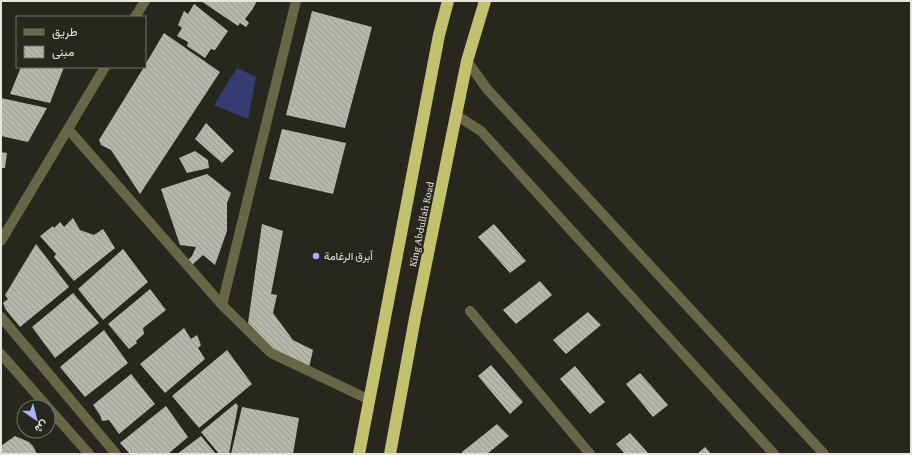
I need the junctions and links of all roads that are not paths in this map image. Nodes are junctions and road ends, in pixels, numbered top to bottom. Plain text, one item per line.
1 (145, 1) edge
2 (296, 1) edge
3 (448, 1) edge
4 (485, 1) edge
5 (136, 16) edge
6 (467, 60) junction
7 (104, 68) edge
8 (456, 115) junction
9 (68, 129) junction
10 (1, 241) edge
11 (222, 305) junction
12 (470, 311) dead end
13 (1, 317) edge
14 (1, 354) edge
15 (370, 400) junction
16 (90, 454) edge
17 (116, 454) edge
18 (359, 454) edge
19 (390, 454) edge
20 (590, 454) edge
21 (774, 454) edge
22 (824, 454) edge

1 - 5 street
2 - 11 street
3 - 15 highway, King Abdullah Road
4 - 6 highway, King Abdullah Road
6 - 8 highway, King Abdullah Road
6 - 22 street
7 - 9 street
8 - 19 highway, King Abdullah Road
8 - 21 street
9 - 10 street
9 - 11 street
11 - 15 street
12 - 20 street
13 - 17 street
14 - 16 street
15 - 18 highway, King Abdullah Road

